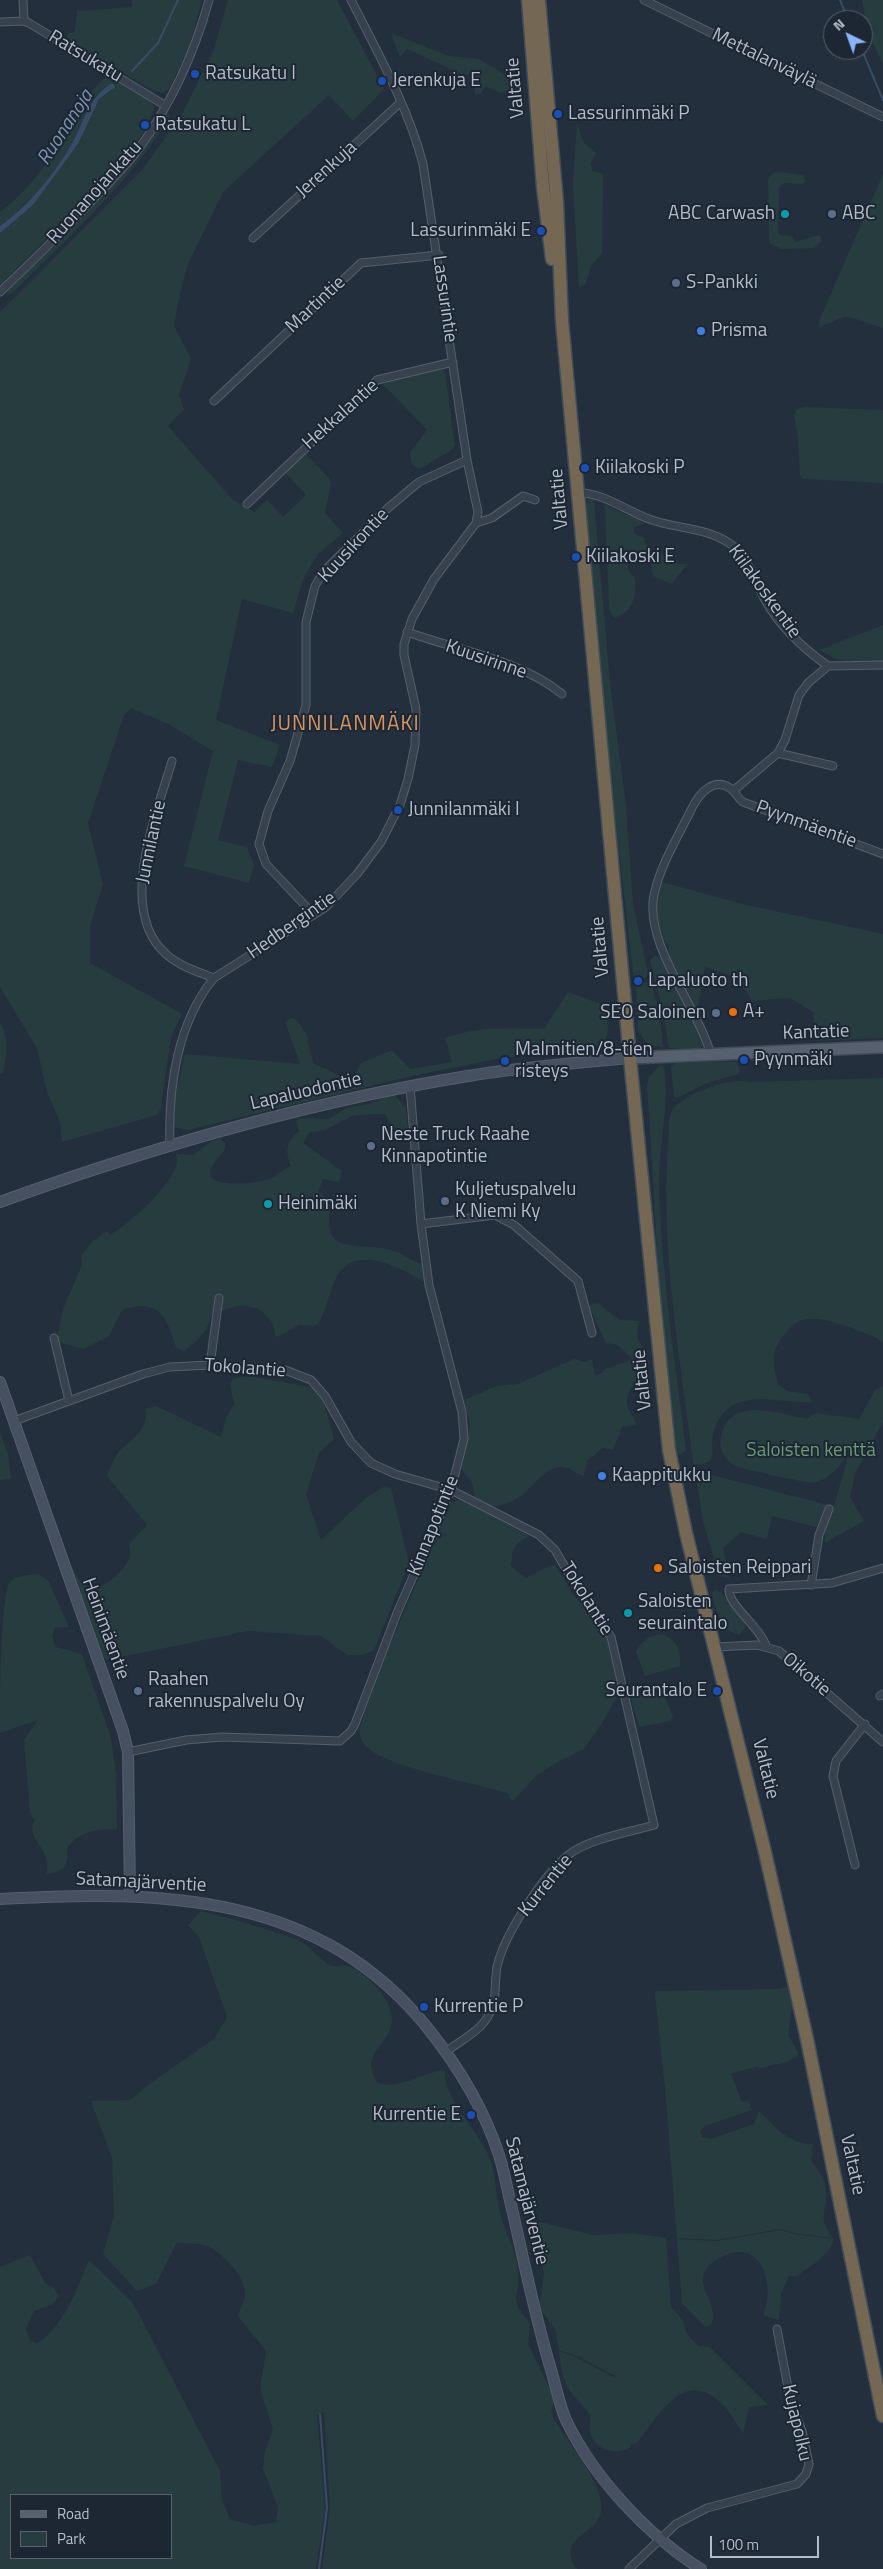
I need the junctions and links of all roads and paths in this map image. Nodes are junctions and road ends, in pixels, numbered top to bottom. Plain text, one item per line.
1 (23, 0) edge
2 (209, 0) edge
3 (351, 0) edge
4 (528, 0) edge
5 (539, 0) edge
6 (644, 0) edge
7 (24, 21) junction
8 (0, 22) edge
9 (401, 102) junction
10 (166, 106) junction
11 (883, 117) edge
12 (253, 238) dead end
13 (438, 255) junction
14 (0, 292) edge
15 (562, 321) junction
16 (453, 362) junction
17 (214, 401) dead end
18 (467, 460) junction
19 (578, 493) junction
20 (535, 500) dead end
21 (247, 504) dead end
22 (476, 523) junction
23 (407, 632) junction
24 (883, 665) edge
25 (828, 666) junction
26 (562, 694) dead end
27 (778, 752) junction
28 (172, 761) dead end
29 (833, 766) dead end
30 (734, 791) junction
31 (883, 854) edge
32 (314, 915) junction
33 (214, 978) junction
34 (883, 1048) edge
35 (711, 1055) junction
36 (630, 1058) junction
37 (410, 1086) junction
38 (170, 1145) junction
39 (0, 1202) edge
40 (421, 1224) junction
41 (219, 1298) dead end
42 (592, 1333) dead end
43 (54, 1338) dead end
44 (210, 1366) junction
45 (0, 1382) edge
46 (69, 1401) junction
47 (14, 1421) junction
48 (451, 1490) junction
49 (829, 1509) dead end
50 (883, 1568) edge
51 (811, 1585) junction
52 (766, 1646) junction
53 (714, 1648) junction
54 (626, 1695) joint
55 (864, 1724) junction
56 (883, 1742) edge
57 (128, 1752) junction
58 (855, 1865) dead end
59 (130, 1896) junction
60 (0, 1899) edge
61 (447, 2051) junction
62 (777, 2329) dead end
63 (883, 2416) edge
64 (659, 2539) junction
65 (629, 2569) edge
66 (701, 2569) edge

1 - 7 street
2 - 10 street, Ruonanojankatu
3 - 9 street, Lassurintie
4 - 15 highway, Valtatie
5 - 15 highway, Valtatie
6 - 11 street, Mettalanväylä
7 - 8 street
7 - 10 street, Ratsukatu
9 - 12 street, Jerenkuja
9 - 13 street, Lassurintie
10 - 14 street, Ruonanojankatu
13 - 16 street, Lassurintie
13 - 17 street, Martintie
15 - 19 highway, Valtatie
16 - 18 street, Lassurintie
16 - 21 street, Hekkalantie
18 - 22 street, Lassurintie
18 - 32 street, Kuusikontie
19 - 25 street, Kiilakoskentie
19 - 36 highway, Valtatie
20 - 22 street, Hedbergintie
22 - 23 street, Hedbergintie
23 - 26 street, Kuusirinne
23 - 32 street, Hedbergintie
24 - 25 street
25 - 27 street
27 - 29 street
27 - 30 street
28 - 33 street, Junnilantie
30 - 31 street, Pyynmäentie
30 - 35 street
32 - 33 street, Hedbergintie
33 - 38 street, Hedbergintie
34 - 35 main road, Kantatie
35 - 36 main road, Kantatie
36 - 37 street, Lapaluodontie
36 - 53 highway, Valtatie
37 - 38 street, Lapaluodontie
37 - 40 street, Kinnapotintie
38 - 39 street, Lapaluodontie
40 - 42 street
40 - 48 street, Kinnapotintie
41 - 44 street
43 - 46 street
44 - 46 street, Tokolantie
44 - 48 street, Tokolantie
45 - 47 street, Heinimäentie
46 - 47 street, Tokolantie
47 - 57 street, Heinimäentie
48 - 54 street, Tokolantie
48 - 57 street, Kinnapotintie
49 - 51 street
50 - 51 street
51 - 52 street
52 - 53 street, Oikotie
52 - 55 street, Oikotie
53 - 63 highway, Valtatie
54 - 61 street, Kurrentie
55 - 56 street, Oikotie
55 - 58 street
57 - 59 street, Heinimäentie
59 - 60 street, Satamajärventie
59 - 61 street, Satamajärventie
61 - 64 street, Satamajärventie
62 - 64 street, Kujapolku
64 - 65 street, Kujapolku
64 - 66 street, Satamajärventie

